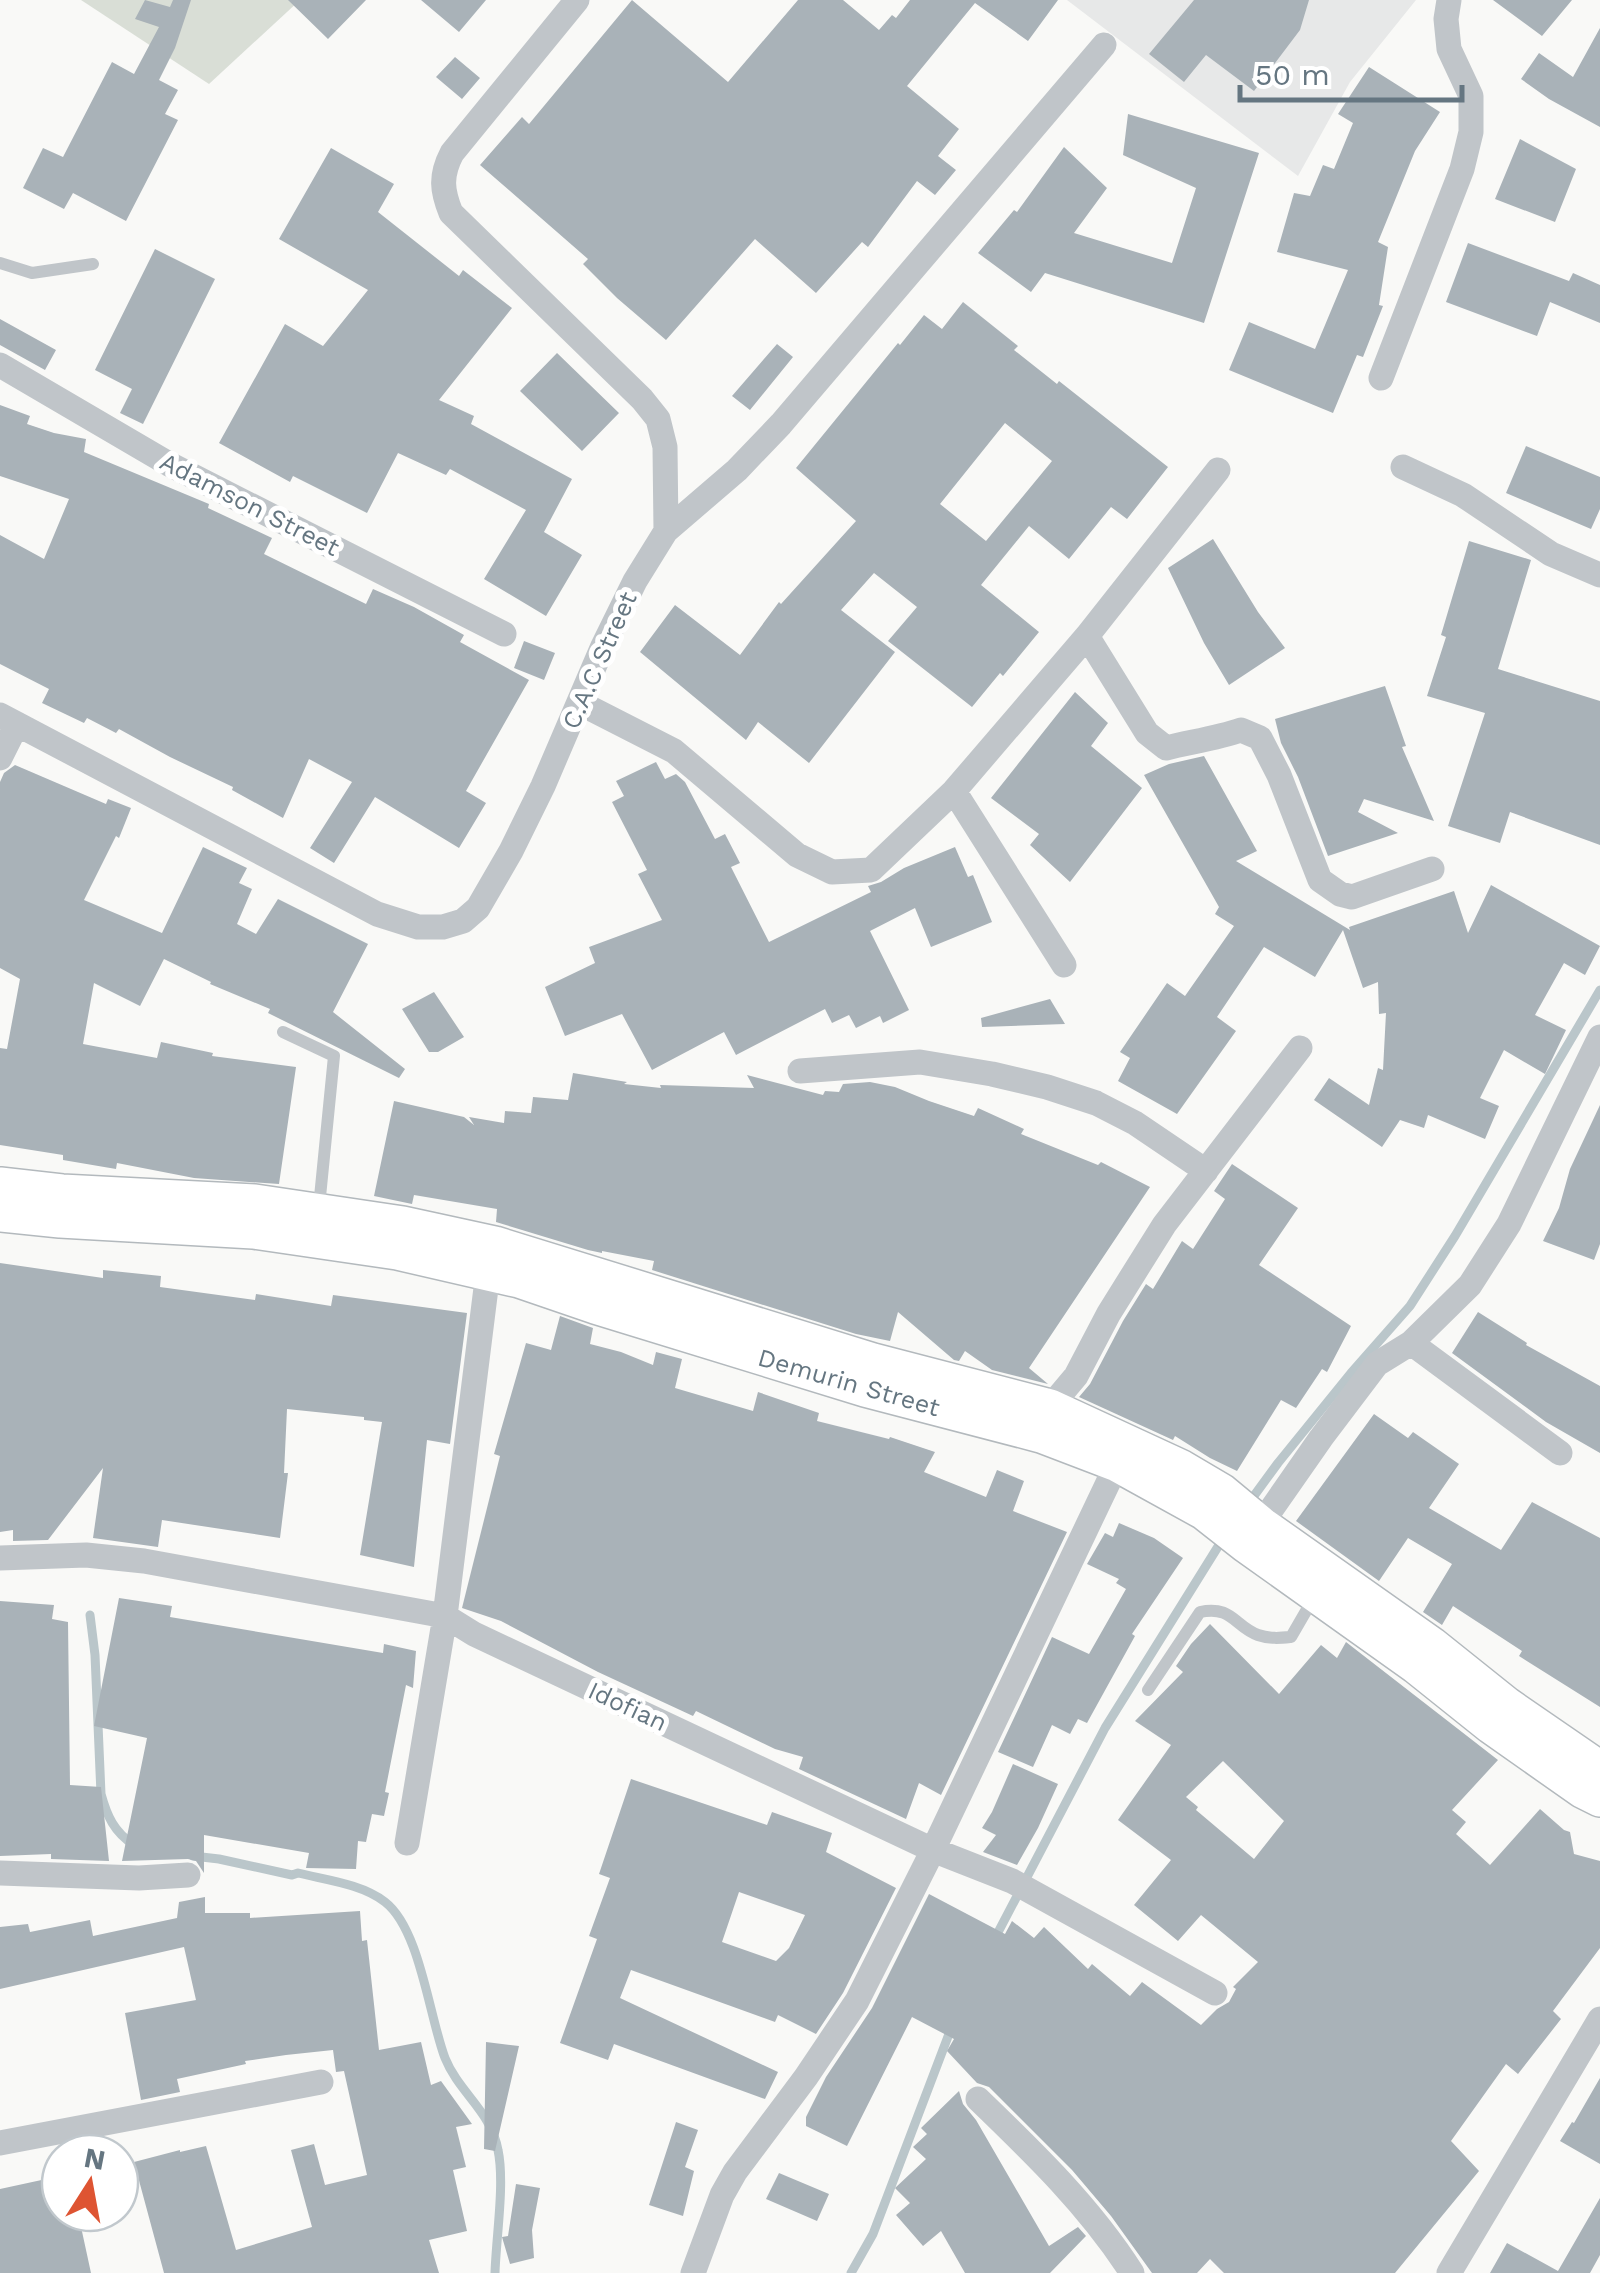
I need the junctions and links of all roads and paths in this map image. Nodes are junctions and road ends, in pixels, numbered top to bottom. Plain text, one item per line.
1 (577, 0) edge
2 (1450, 0) edge
3 (1104, 46) dead end
4 (0, 264) edge
5 (93, 264) dead end
6 (0, 364) edge
7 (1382, 378) dead end
8 (1403, 467) dead end
9 (1218, 470) dead end
10 (666, 531) junction
11 (1600, 576) edge
12 (504, 634) dead end
13 (1087, 636) junction
14 (580, 703) junction
15 (9, 719) edge
16 (0, 758) edge
17 (954, 792) junction
18 (1432, 869) dead end
19 (1064, 964) dead end
20 (283, 1032) dead end
21 (1600, 1037) edge
22 (1300, 1048) dead end
23 (800, 1071) dead end
24 (1206, 1171) junction
25 (0, 1186) edge
26 (319, 1210) junction
27 (0, 1214) edge
28 (488, 1272) junction
29 (1411, 1342) junction
30 (1050, 1407) junction
31 (1560, 1453) dead end
32 (1117, 1464) junction
33 (1212, 1502) junction
34 (1247, 1530) junction
35 (0, 1558) edge
36 (1323, 1582) junction
37 (444, 1616) junction
38 (1148, 1690) dead end
39 (1600, 1769) edge
40 (1600, 1799) edge
41 (407, 1843) dead end
42 (932, 1850) junction
43 (0, 1874) edge
44 (188, 1875) dead end
45 (1215, 1993) dead end
46 (1600, 2019) edge
47 (322, 2082) dead end
48 (978, 2099) dead end
49 (0, 2142) edge
50 (693, 2273) edge
51 (1132, 2273) edge
52 (1449, 2273) edge

1 - 10 street
2 - 7 street
3 - 10 street
4 - 5 lane
6 - 12 street, Adamson Street
8 - 11 street
9 - 13 street
10 - 14 street, C.A.C Street
13 - 17 street
13 - 18 street
14 - 15 street, C.A.C Street
14 - 17 street
15 - 16 street
17 - 19 street
20 - 26 lane
21 - 29 street
22 - 24 street
23 - 24 street
24 - 30 street
25 - 26 street, Demurin Street
26 - 30 street, Demurin Street
27 - 28 street, Demurin Street
28 - 32 street, Demurin Street
28 - 37 street
29 - 31 street
29 - 34 street
30 - 33 street, Demurin Street
32 - 33 street, Demurin Street
32 - 42 street
33 - 34 street, Demurin Street
34 - 36 street, Demurin Street
35 - 37 street, Idofian
36 - 38 lane
36 - 39 street, Demurin Street
36 - 40 street, Demurin Street
37 - 41 street
37 - 42 street, Idofian
42 - 45 street, Idofian
42 - 50 street
43 - 44 street
46 - 52 street
47 - 49 street
48 - 51 street

